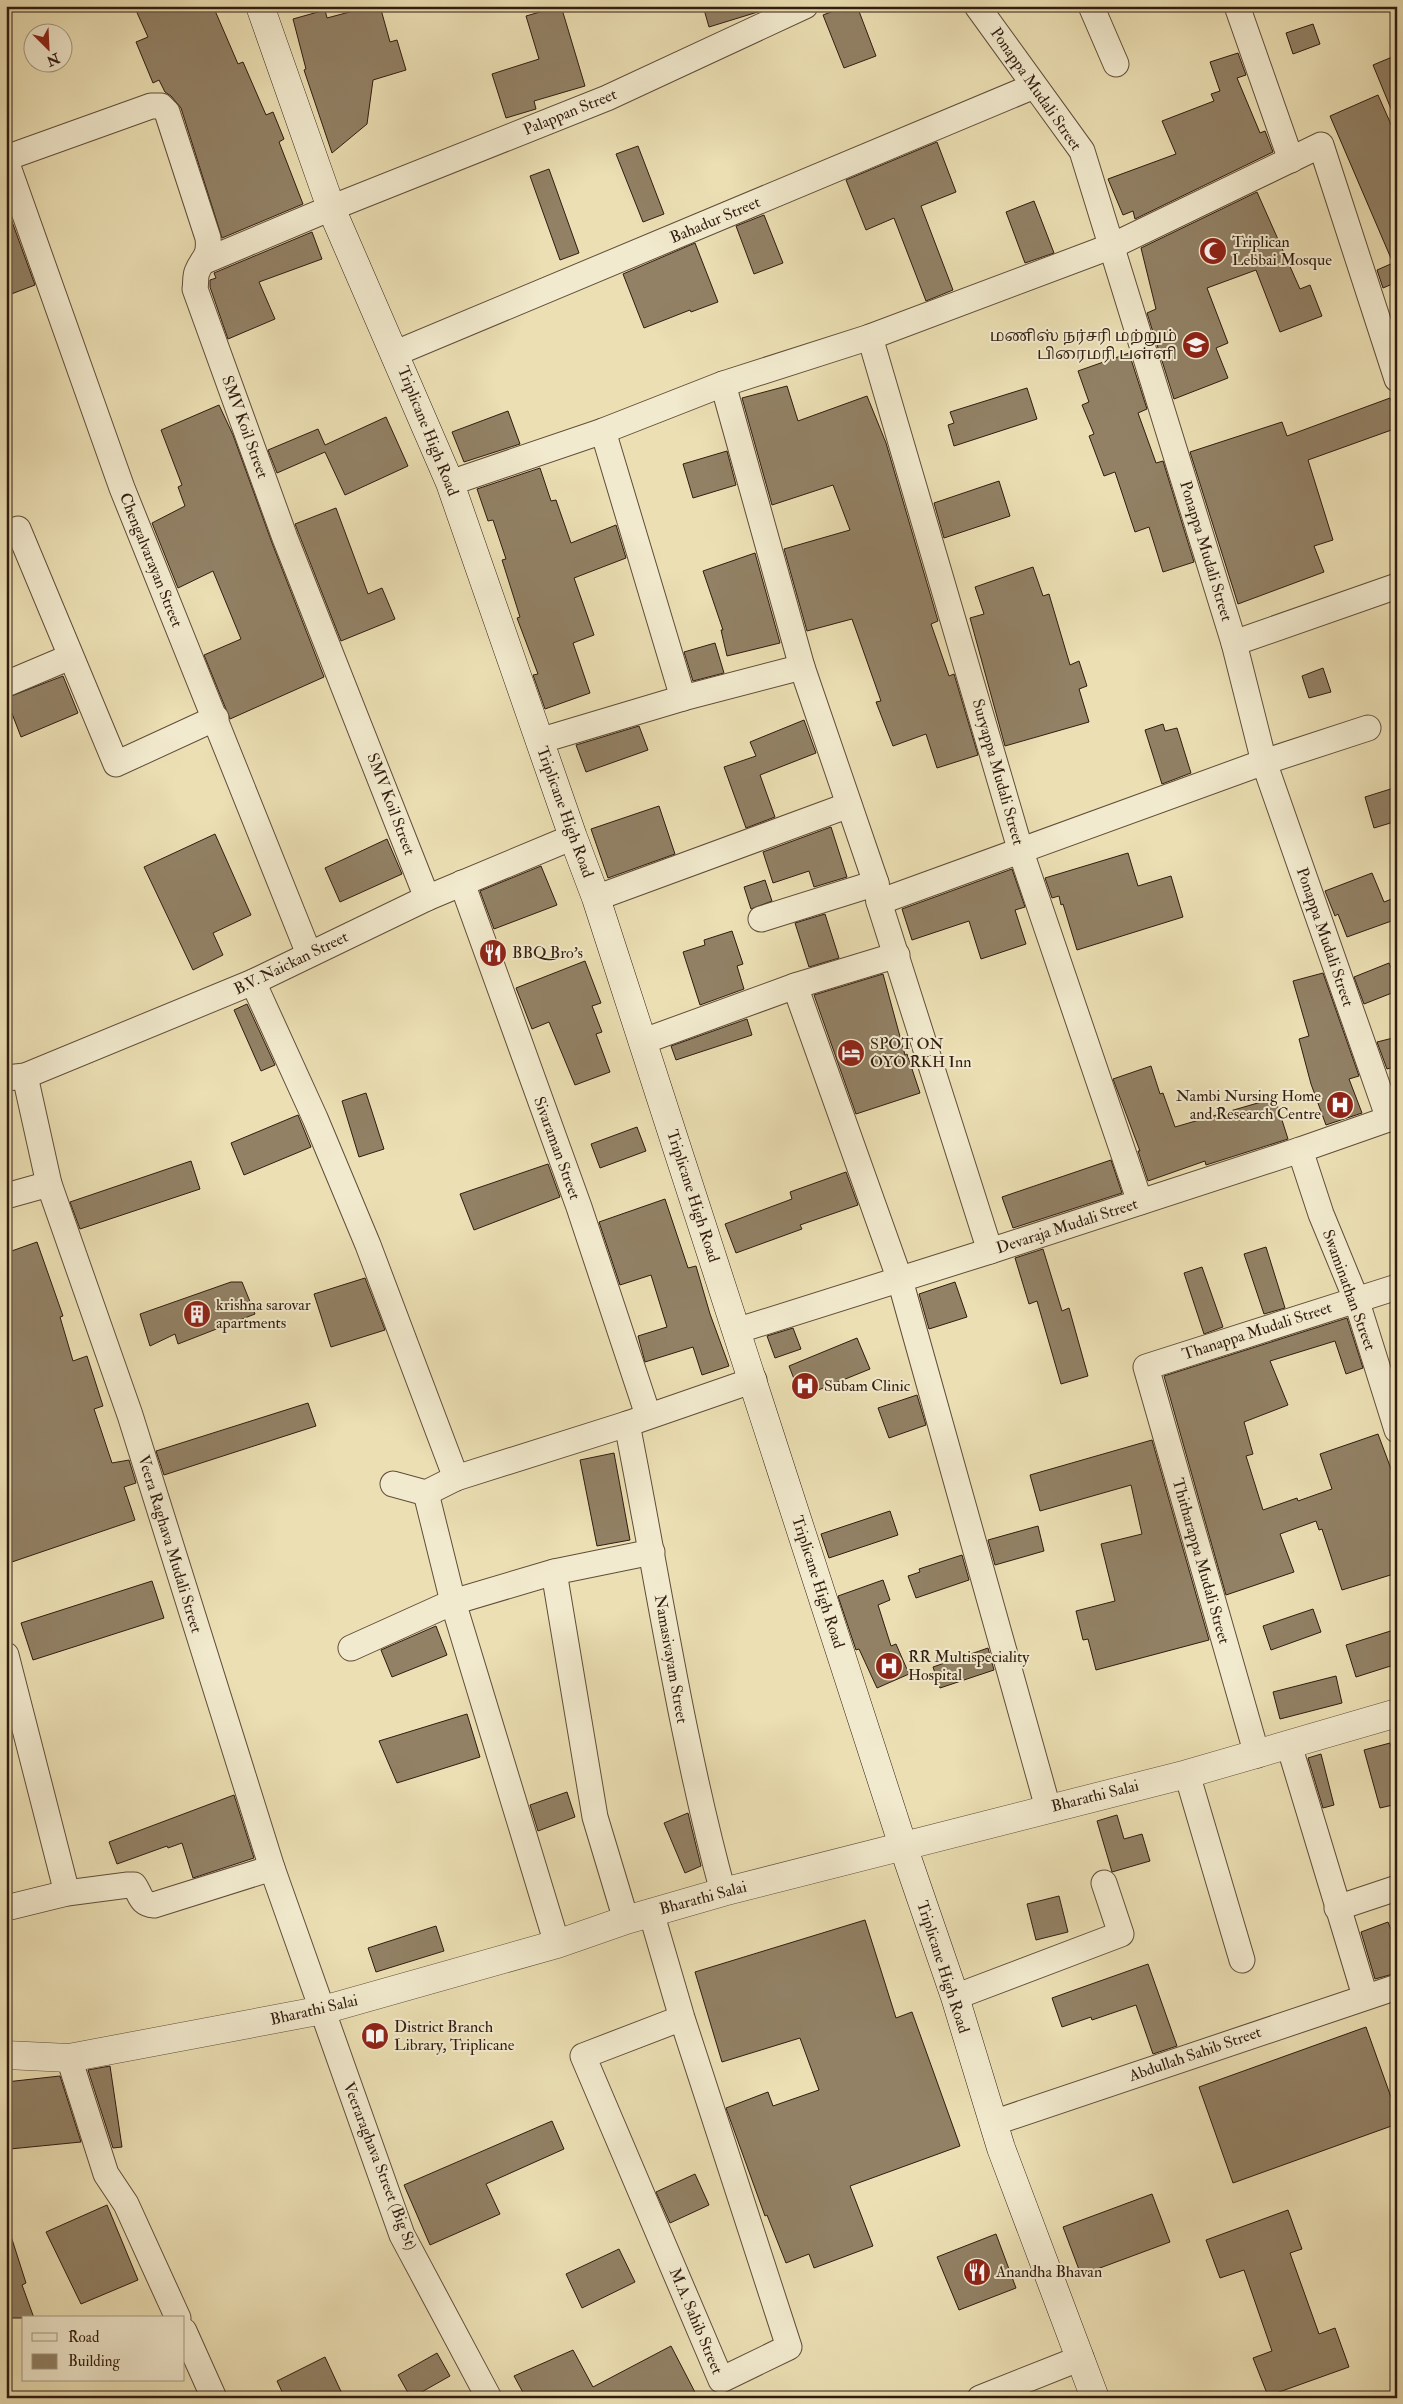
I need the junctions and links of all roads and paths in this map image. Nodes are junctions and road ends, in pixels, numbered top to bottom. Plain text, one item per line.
1 (260, 6) edge
2 (977, 6) edge
3 (1091, 6) edge
4 (1237, 6) edge
5 (802, 7) edge
6 (1116, 64) dead end
7 (1034, 86) junction
8 (6, 159) edge
9 (1291, 160) junction
10 (331, 208) junction
11 (1112, 246) junction
12 (205, 261) junction
13 (870, 337) junction
14 (396, 353) junction
15 (1397, 378) edge
16 (723, 384) junction
17 (603, 431) junction
18 (450, 483) junction
19 (18, 529) dead end
20 (1397, 586) edge
21 (1234, 643) junction
22 (70, 657) junction
23 (802, 667) junction
24 (6, 684) edge
25 (683, 698) junction
26 (216, 718) junction
27 (1368, 728) dead end
28 (539, 741) junction
29 (1264, 762) junction
30 (850, 804) junction
31 (573, 837) junction
32 (1021, 852) junction
33 (462, 883) junction
34 (877, 892) junction
35 (427, 898) junction
36 (596, 898) junction
37 (761, 919) dead end
38 (309, 954) junction
39 (897, 955) junction
40 (253, 982) junction
41 (795, 986) junction
42 (644, 1041) junction
43 (16, 1077) edge
44 (1393, 1117) edge
45 (1300, 1150) junction
46 (49, 1184) junction
47 (6, 1196) edge
48 (1140, 1202) junction
49 (990, 1251) junction
50 (900, 1280) junction
51 (1397, 1287) edge
52 (1356, 1299) junction
53 (736, 1331) junction
54 (1146, 1367) joint
55 (754, 1380) junction
56 (638, 1420) junction
57 (1397, 1430) edge
58 (456, 1478) junction
59 (394, 1484) dead end
60 (426, 1493) junction
61 (652, 1552) junction
62 (554, 1572) junction
63 (453, 1602) junction
64 (351, 1648) dead end
65 (6, 1655) edge
66 (1397, 1713) edge
67 (1289, 1744) junction
68 (1257, 1755) junction
69 (1186, 1774) junction
70 (1048, 1808) junction
71 (903, 1846) junction
72 (272, 1868) junction
73 (1104, 1883) dead end
74 (1397, 1888) edge
75 (723, 1892) junction
76 (67, 1893) junction
77 (6, 1908) edge
78 (1337, 1908) junction
79 (639, 1916) junction
80 (557, 1944) junction
81 (1242, 1960) dead end
82 (1397, 1987) edge
83 (1365, 1996) junction
84 (955, 1997) junction
85 (323, 2010) junction
86 (682, 2018) junction
87 (6, 2055) edge
88 (69, 2058) junction
89 (993, 2123) junction
90 (177, 2316) edge
91 (185, 2333) edge
92 (1081, 2358) junction
93 (480, 2395) edge
94 (214, 2398) edge
95 (980, 2398) edge
96 (1095, 2398) edge

1 - 10 main road, Triplicane High Road
2 - 7 street, Ponappa Mudali Street
3 - 6 street
4 - 9 street
5 - 10 street, Palappan Street
7 - 11 street, Ponappa Mudali Street
7 - 14 street, Bahadur Street
8 - 12 street, SMV Koil Street
8 - 26 street, Chengalvarayan Street
9 - 11 street
9 - 15 street
10 - 12 street, Palappan Street
10 - 14 main road, Triplicane High Road
11 - 13 street
11 - 21 street, Ponappa Mudali Street
12 - 35 street, SMV Koil Street
13 - 16 street
13 - 32 street, Suryappa Mudali Street
14 - 18 main road, Triplicane High Road
16 - 17 street
16 - 23 street
17 - 18 street
17 - 25 street
18 - 28 main road, Triplicane High Road
19 - 22 street
20 - 21 street
21 - 29 street, Ponappa Mudali Street
22 - 24 street
22 - 26 street
23 - 25 street
23 - 30 street
25 - 28 street
26 - 38 street, Chengalvarayan Street
27 - 29 street
28 - 31 main road, Triplicane High Road
29 - 32 street
29 - 44 street, Ponappa Mudali Street
30 - 34 street
30 - 36 street
31 - 33 street, B.V. Naickan Street
31 - 36 main road, Triplicane High Road
32 - 34 street
32 - 48 street, Suryappa Mudali Street
33 - 35 street, B.V. Naickan Street
33 - 56 street, Sivaraman Street
34 - 37 street
34 - 39 street
35 - 38 street, B.V. Naickan Street
36 - 42 main road, Triplicane High Road
38 - 40 street, B.V. Naickan Street
39 - 41 street
39 - 49 street
40 - 43 street, B.V. Naickan Street
40 - 58 street
41 - 42 street
41 - 50 street
42 - 53 main road, Triplicane High Road
43 - 46 street, Veera Raghava Mudali Street
44 - 45 street, Devaraja Mudali Street
45 - 48 street, Devaraja Mudali Street
45 - 52 street, Swaminathan Street
46 - 47 street
46 - 72 street, Veera Raghava Mudali Street
48 - 49 street, Devaraja Mudali Street
49 - 50 street, Devaraja Mudali Street
50 - 53 street, Devaraja Mudali Street
50 - 70 street
51 - 52 street, Thanappa Mudali Street
52 - 54 street, Thanappa Mudali Street
52 - 57 street, Swaminathan Street
53 - 55 main road, Triplicane High Road
54 - 68 street, Thitharappa Mudali Street
55 - 56 street
55 - 71 main road, Triplicane High Road
56 - 58 street
56 - 61 street, Namasivayam Street
58 - 60 street
59 - 60 street
60 - 63 street
61 - 62 street
61 - 75 street, Namasivayam Street
62 - 63 street
62 - 79 street, M.A. Sahib Street
63 - 64 street
63 - 80 street
65 - 76 street
66 - 67 main road, Bharathi Salai
67 - 68 main road, Bharathi Salai
67 - 78 street
68 - 69 main road, Bharathi Salai
69 - 70 main road, Bharathi Salai
69 - 81 street
70 - 71 main road, Bharathi Salai
71 - 75 main road, Bharathi Salai
71 - 84 main road, Triplicane High Road
72 - 76 street
72 - 85 street, Veera Raghava Mudali Street
73 - 84 street
74 - 78 street
75 - 79 main road, Bharathi Salai
76 - 77 street
78 - 83 street
79 - 80 main road, Bharathi Salai
79 - 86 street, M.A. Sahib Street
80 - 85 main road, Bharathi Salai
82 - 83 street, Abdullah Sahib Street
83 - 89 street, Abdullah Sahib Street
84 - 89 main road, Triplicane High Road
85 - 88 main road, Bharathi Salai
85 - 93 street, Veeraraghava Street (Big St)
86 - 86 street, M.A. Sahib Street
87 - 88 main road, Bharathi Salai
88 - 90 street
89 - 92 main road, Triplicane High Road
91 - 94 street
92 - 95 street
92 - 96 main road, Triplicane High Road

